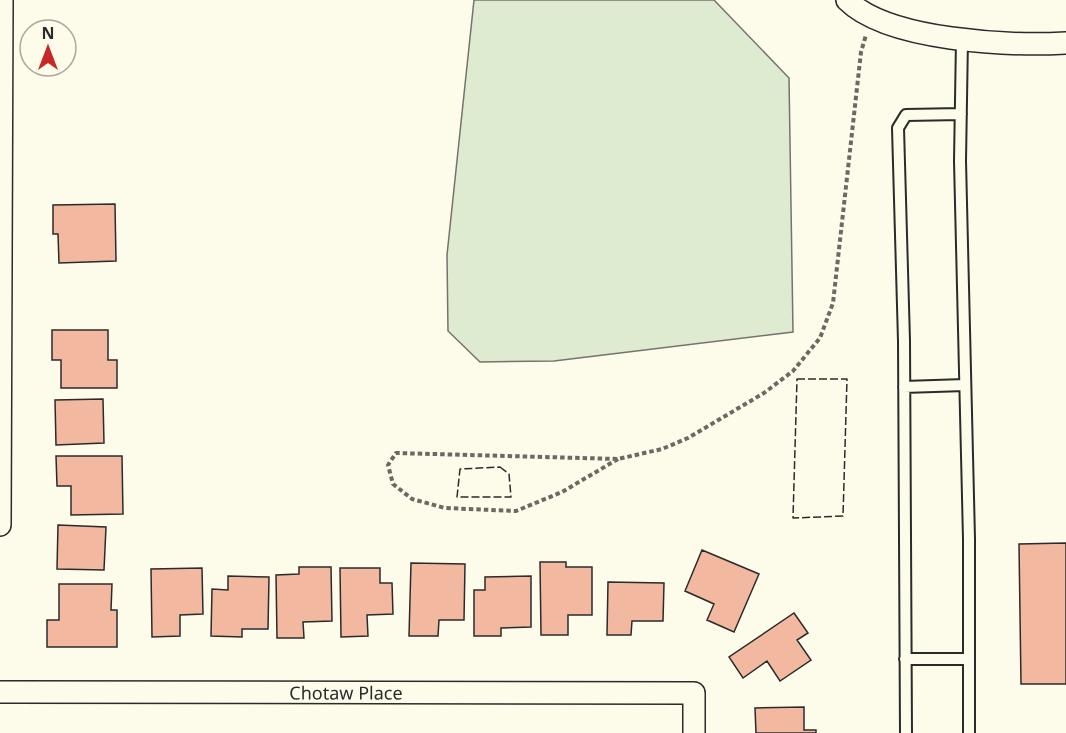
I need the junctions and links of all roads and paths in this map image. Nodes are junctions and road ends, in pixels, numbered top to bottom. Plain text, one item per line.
1 (2, 0) edge
2 (847, 0) edge
3 (870, 17) junction
4 (962, 39) junction
5 (1066, 43) edge
6 (961, 114) junction
7 (965, 385) junction
8 (904, 387) junction
9 (618, 459) junction
10 (0, 525) edge
11 (905, 659) junction
12 (969, 659) junction
13 (0, 692) edge
14 (694, 733) edge
15 (906, 733) edge
16 (969, 733) edge

1 - 10 street
2 - 3 street
3 - 4 street
3 - 9 path
4 - 5 street
4 - 6 lane
6 - 7 lane
6 - 8 lane
7 - 8 lane
7 - 12 lane
8 - 11 lane
9 - 9 path
11 - 12 lane
11 - 15 lane
12 - 16 lane
13 - 14 street, Chotaw Place

